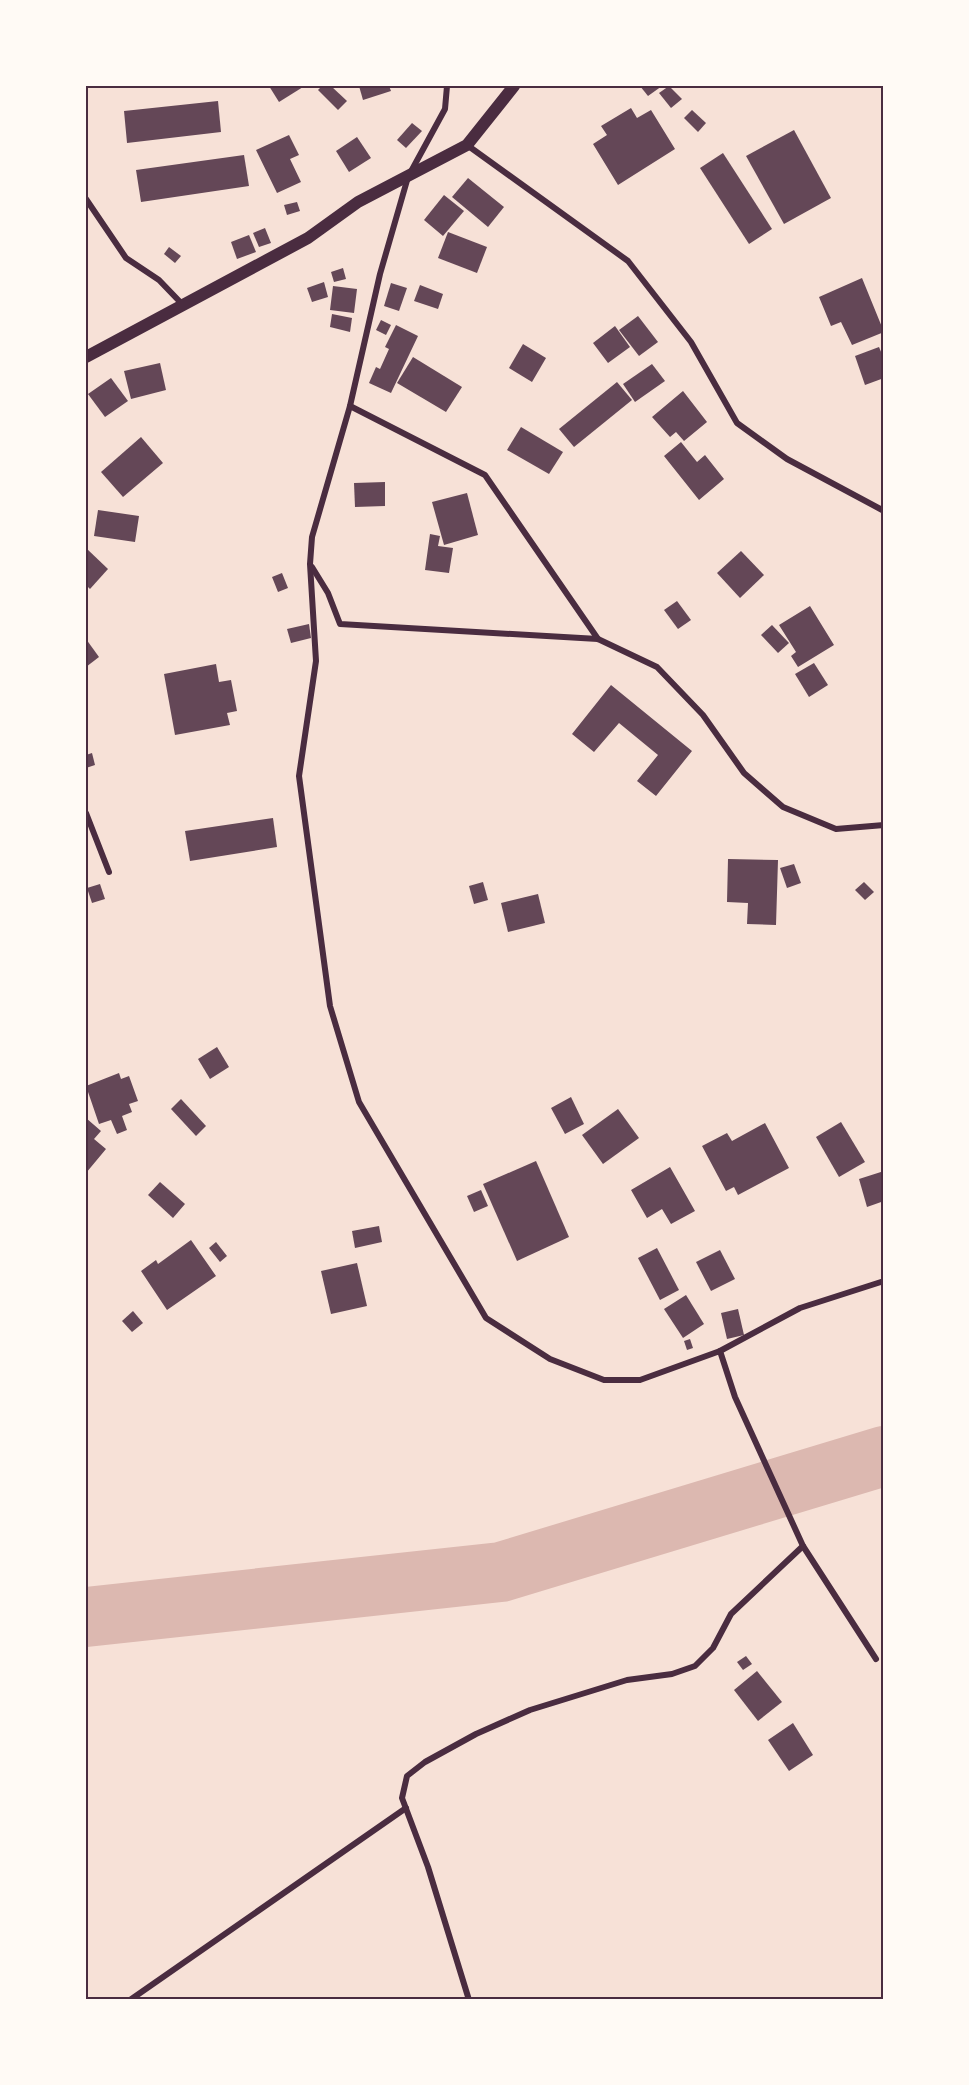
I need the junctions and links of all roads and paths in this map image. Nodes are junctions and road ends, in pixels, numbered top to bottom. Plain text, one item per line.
1 (447, 86) edge
2 (514, 86) edge
3 (467, 145) junction
4 (408, 177) junction
5 (86, 199) edge
6 (183, 305) junction
7 (86, 357) edge
8 (350, 406) junction
9 (884, 511) edge
10 (310, 564) junction
11 (598, 639) junction
12 (86, 813) edge
13 (884, 825) edge
14 (109, 873) dead end
15 (884, 1281) edge
16 (720, 1351) junction
17 (803, 1546) junction
18 (876, 1659) dead end
19 (406, 1808) junction
20 (130, 2000) edge
21 (469, 2000) edge

1 - 4 street
2 - 3 main road
3 - 4 main road
3 - 9 street
4 - 6 main road
4 - 8 street
5 - 6 street
6 - 7 main road
8 - 10 street
8 - 11 street
10 - 11 street
10 - 16 street
11 - 13 street
12 - 14 street
15 - 16 street
16 - 17 street
17 - 18 street
17 - 19 street
19 - 20 street
19 - 21 street

